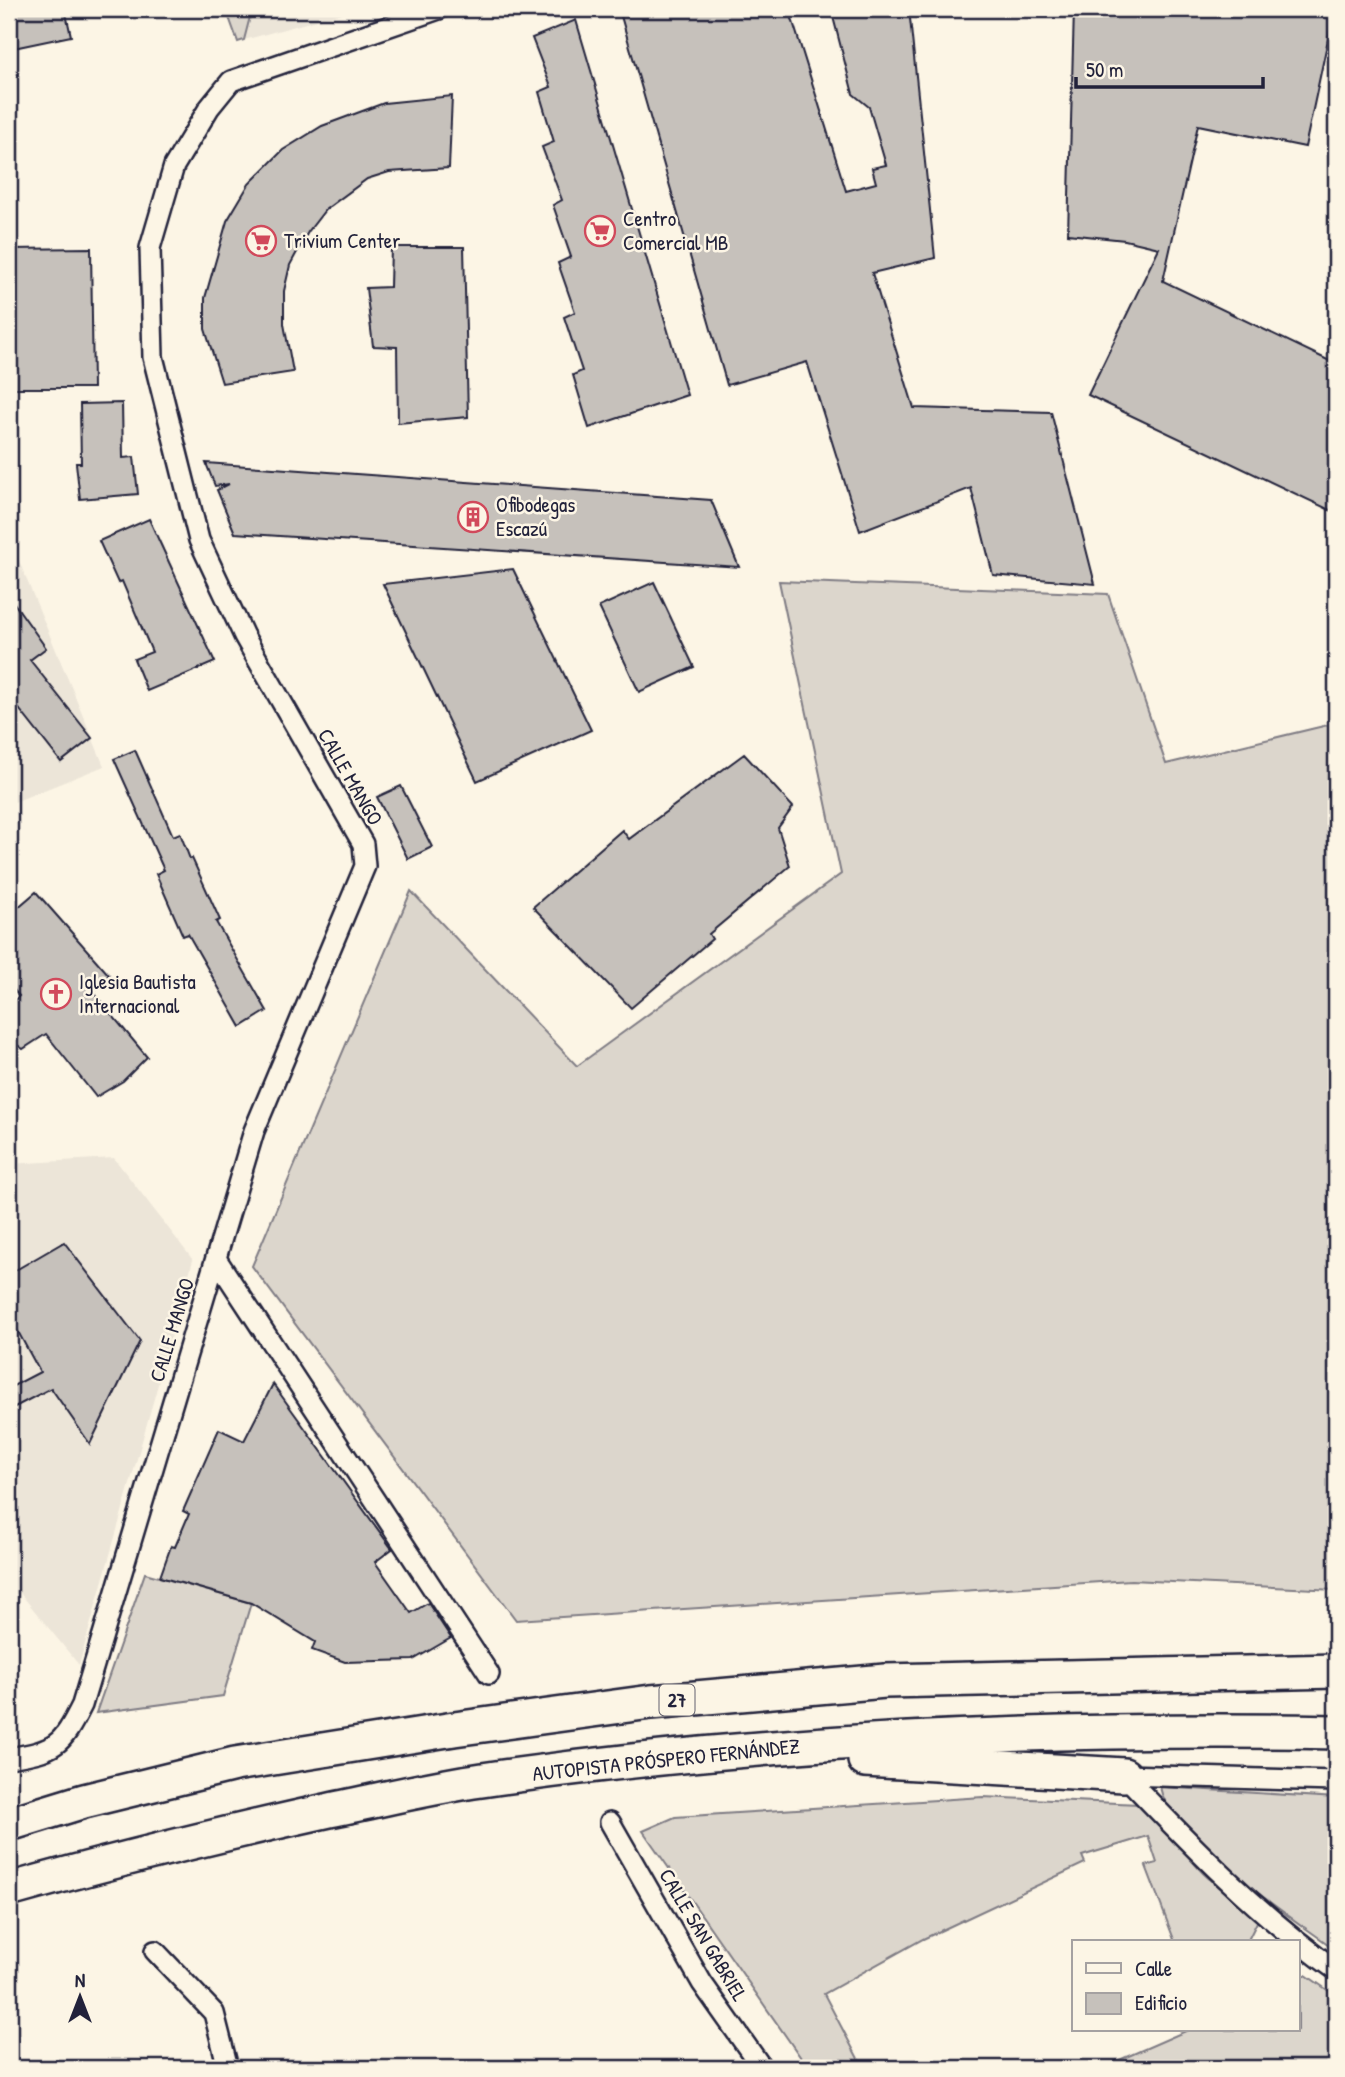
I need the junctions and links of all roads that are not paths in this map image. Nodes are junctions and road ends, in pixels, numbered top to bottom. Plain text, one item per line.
1 (439, 9) edge
2 (217, 1260) junction
3 (1336, 1671) edge
4 (489, 1674) dead end
5 (1336, 1732) edge
6 (702, 1753) junction
7 (9, 1758) edge
8 (1124, 1775) junction
9 (1336, 1781) edge
10 (15, 1821) edge
11 (610, 1822) dead end
12 (9, 1890) edge
13 (1298, 1940) edge
14 (1300, 1942) edge
15 (155, 1951) dead end
16 (1336, 1970) edge
17 (228, 2068) edge
18 (762, 2068) edge

1 - 2 street, CALLE MANGO
2 - 4 street
2 - 7 street, CALLE MANGO
3 - 10 highway, 27
5 - 6 highway, AUTOPISTA PRÓSPERO FERNÁNDEZ
6 - 8 highway
6 - 12 highway, AUTOPISTA PRÓSPERO FERNÁNDEZ
8 - 9 street
8 - 13 street
11 - 18 street, CALLE SAN GABRIEL
14 - 16 street
15 - 17 street

